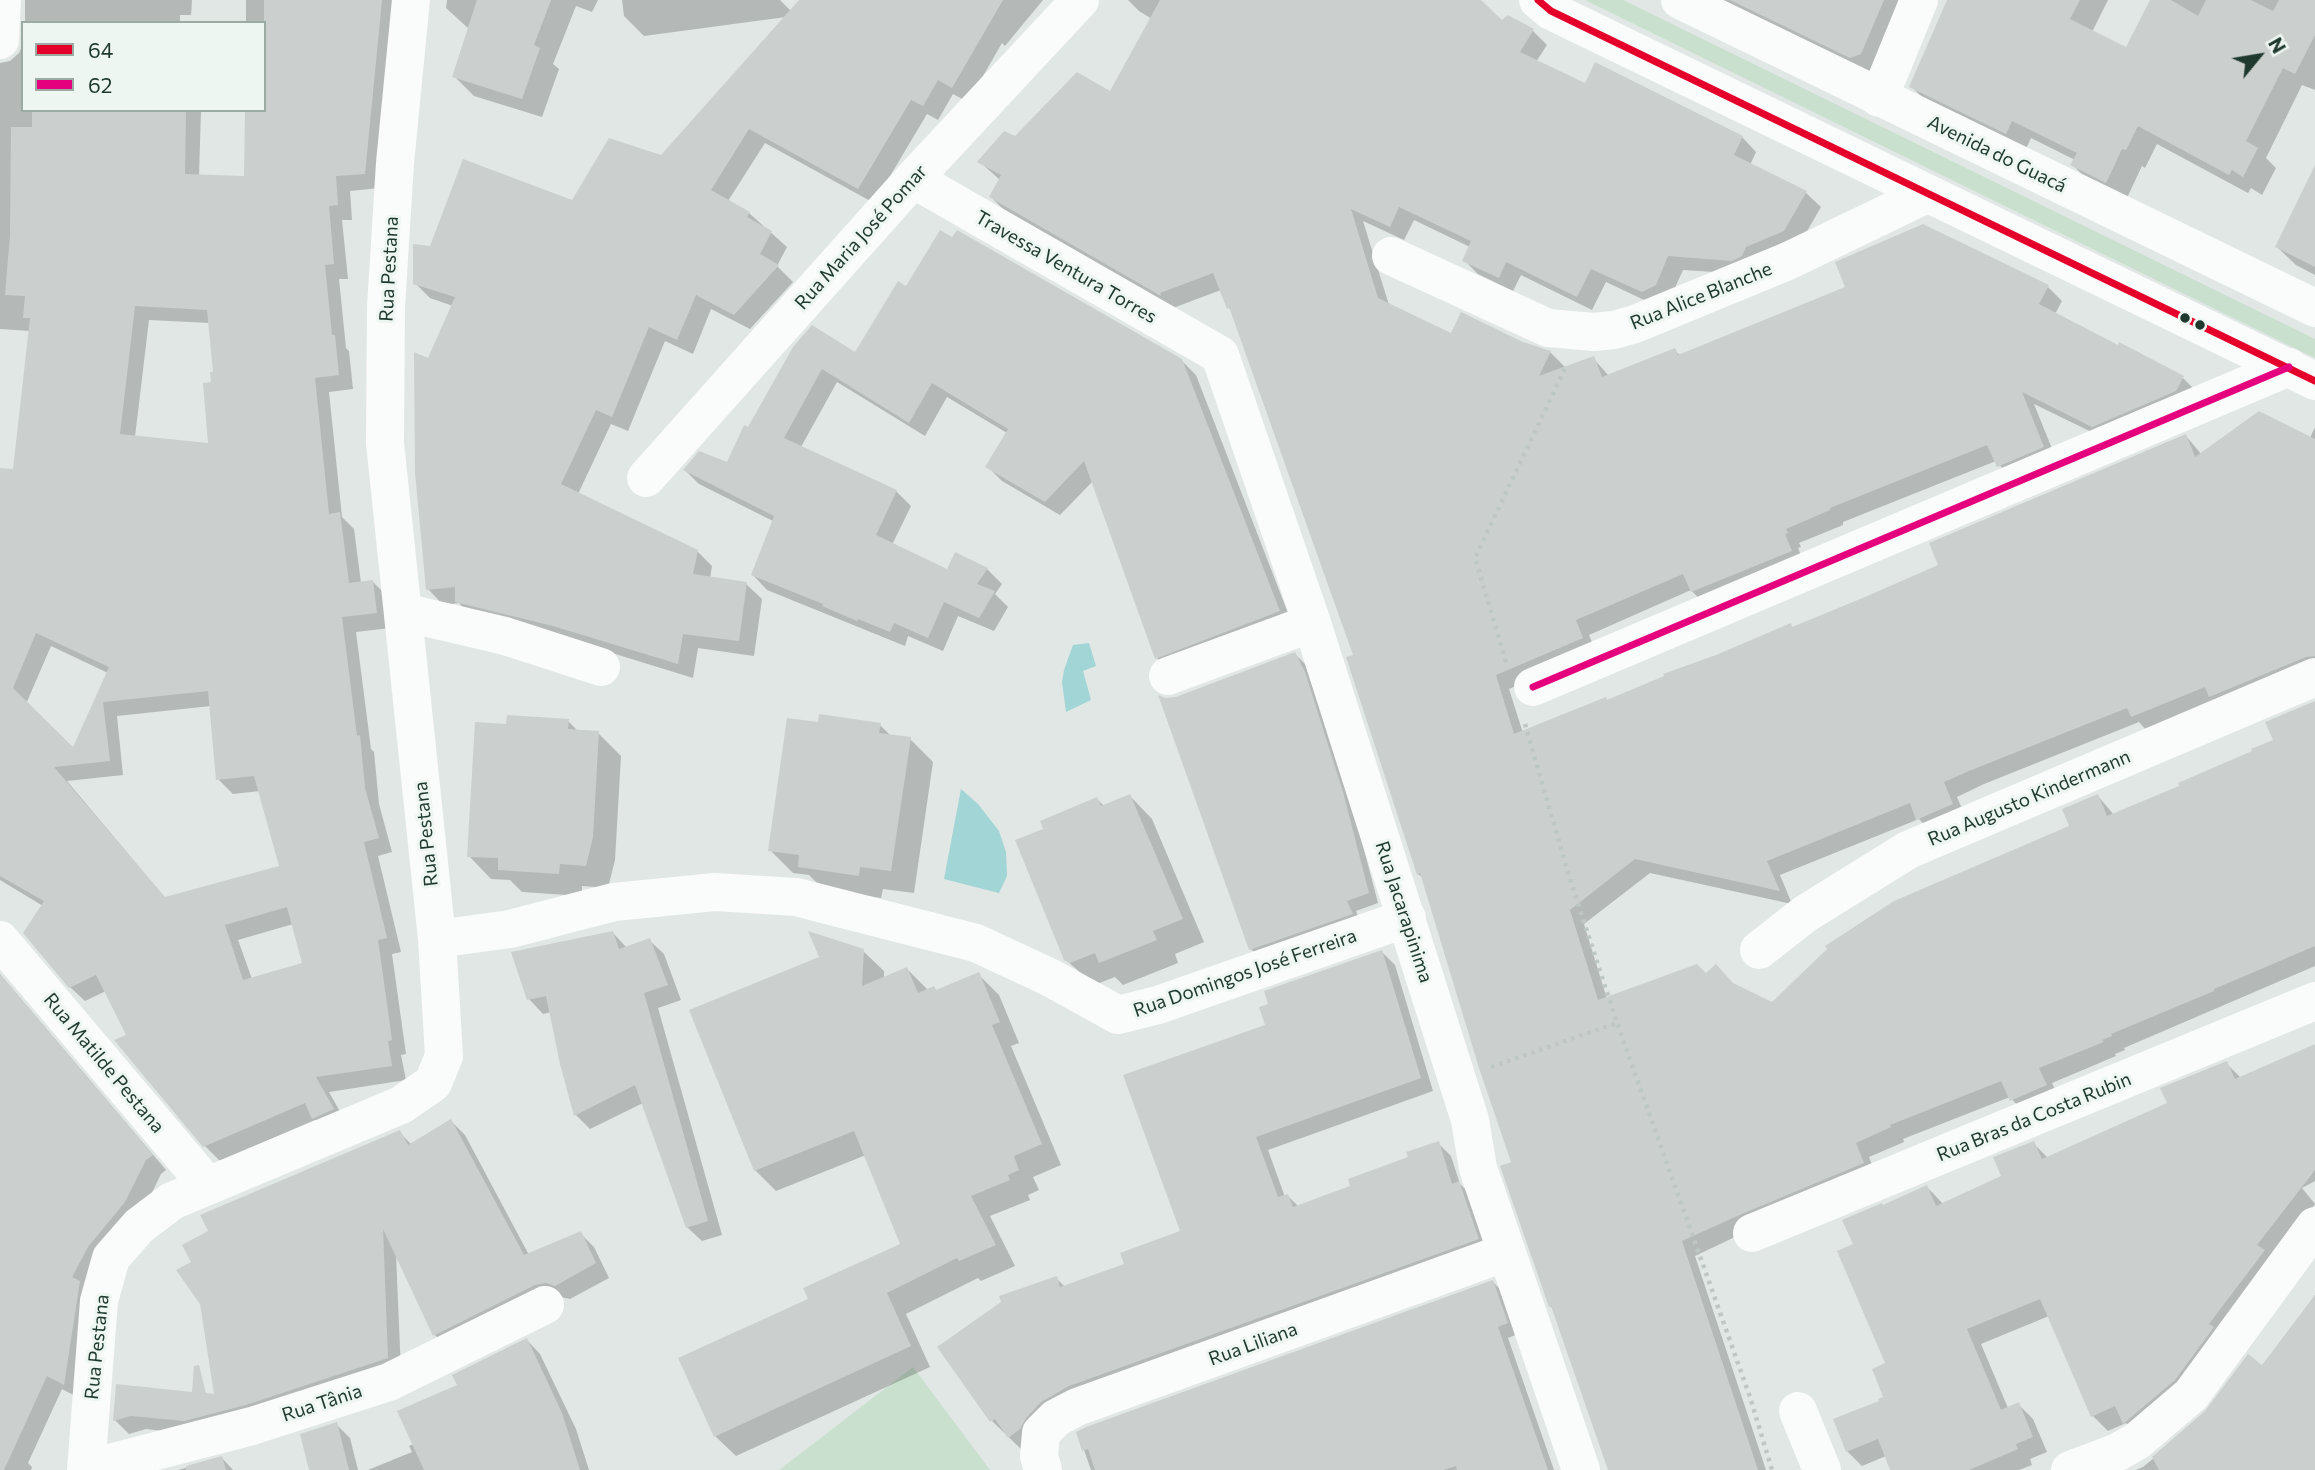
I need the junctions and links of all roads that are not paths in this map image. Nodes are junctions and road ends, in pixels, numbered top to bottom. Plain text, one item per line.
1 (2, 0) edge
2 (411, 0) edge
3 (1080, 0) edge
4 (1538, 0) edge
5 (1679, 0) edge
6 (1919, 0) edge
7 (0, 40) edge
8 (1879, 98) junction
9 (913, 179) junction
10 (1927, 194) junction
11 (1391, 256) dead end
12 (2315, 309) edge
13 (1220, 355) joint
14 (2302, 374) edge
15 (646, 478) dead end
16 (403, 612) junction
17 (1312, 623) junction
18 (601, 667) dead end
19 (1168, 676) dead end
20 (2315, 677) edge
21 (1521, 692) road end
22 (1406, 918) junction
23 (438, 939) junction
24 (0, 940) edge
25 (1759, 950) dead end
26 (2315, 1001) edge
27 (208, 1186) junction
28 (2315, 1226) edge
29 (1752, 1233) dead end
30 (1507, 1252) junction
31 (545, 1306) dead end
32 (1798, 1411) dead end
33 (86, 1470) edge
34 (1043, 1470) edge
35 (1581, 1470) edge
36 (1822, 1470) edge
37 (2070, 1470) edge

1 - 7 street
2 - 16 street, Rua Pestana
3 - 9 street, Rua Maria José Pomar
4 - 10 street
5 - 8 street, Avenida do Guacá
6 - 8 street
8 - 12 street, Avenida do Guacá
9 - 13 street, Travessa Ventura Torres
9 - 15 street, Rua Maria José Pomar
10 - 11 street, Rua Alice Blanche
10 - 14 street
13 - 17 street, Rua Jacarapinima
14 - 21 street
16 - 18 street
16 - 23 street, Rua Pestana
17 - 19 street
17 - 22 street, Rua Jacarapinima
20 - 25 street, Rua Augusto Kindermann
22 - 23 street, Rua Domingos José Ferreira
22 - 30 street, Rua Jacarapinima
23 - 27 street, Rua Pestana
24 - 27 street, Rua Matilde Pestana
26 - 29 street, Rua Bras da Costa Rubin
27 - 33 street, Rua Pestana
28 - 37 street
30 - 34 street, Rua Liliana
30 - 35 street, Rua Jacarapinima
31 - 33 street, Rua Tânia
32 - 36 street

